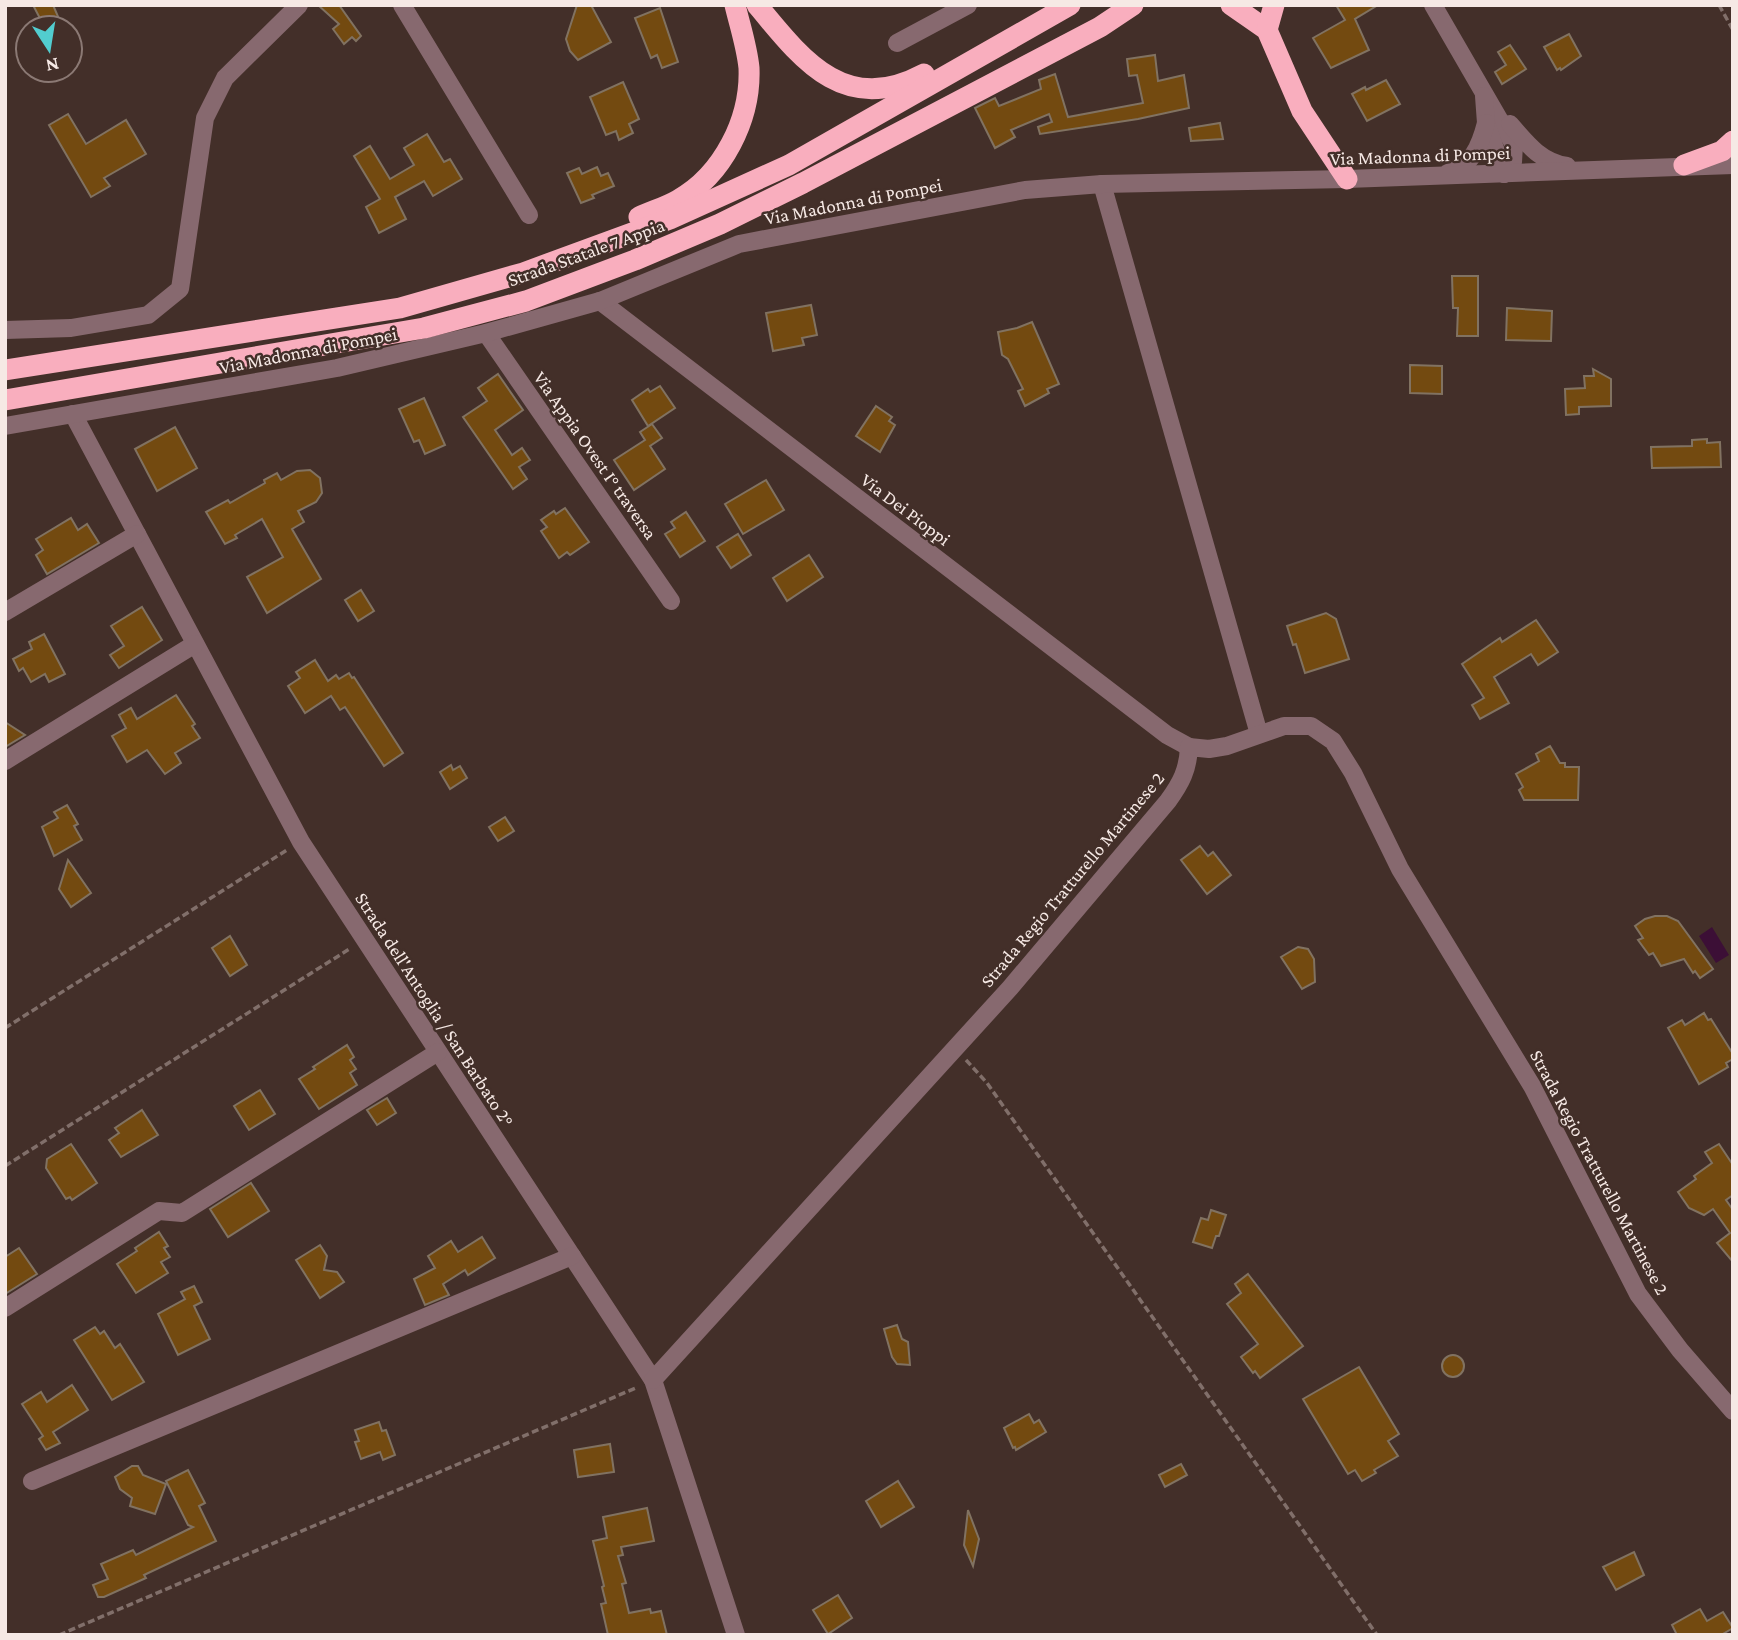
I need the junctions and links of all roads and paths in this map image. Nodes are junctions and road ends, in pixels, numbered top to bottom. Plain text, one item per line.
1 (299, 5) edge
2 (402, 5) edge
3 (735, 5) edge
4 (757, 5) edge
5 (968, 5) edge
6 (1057, 5) edge
7 (1070, 5) edge
8 (1133, 5) edge
9 (1148, 5) edge
10 (1230, 5) edge
11 (1274, 5) edge
12 (1433, 5) edge
13 (1719, 5) edge
14 (1100, 27) junction
15 (1267, 30) junction
16 (1733, 30) edge
17 (897, 43) dead end
18 (1483, 92) junction
19 (1486, 123) junction
20 (1733, 141) edge
21 (1684, 165) junction
22 (1733, 165) edge
23 (1589, 170) junction
24 (1504, 174) junction
25 (1435, 176) junction
26 (1347, 179) junction
27 (1102, 184) junction
28 (529, 215) dead end
29 (523, 273) junction
30 (600, 301) junction
31 (5, 330) edge
32 (486, 333) junction
33 (5, 370) edge
34 (5, 400) edge
35 (73, 414) junction
36 (5, 426) edge
37 (137, 534) junction
38 (671, 601) dead end
39 (5, 612) edge
40 (195, 644) junction
41 (1259, 734) junction
42 (1189, 747) junction
43 (5, 761) edge
44 (300, 842) junction
45 (364, 939) junction
46 (5, 1028) edge
47 (955, 1048) junction
48 (438, 1052) junction
49 (5, 1166) edge
50 (572, 1256) junction
51 (5, 1308) edge
52 (653, 1380) junction
53 (1733, 1411) edge
54 (32, 1481) dead end
55 (59, 1635) edge
56 (736, 1635) edge
57 (1377, 1635) edge

1 - 31 street
2 - 28 street
3 - 29 highway
4 - 6 highway
5 - 17 street
7 - 29 highway, Strada Statale 7 Appia
8 - 14 highway, Strada Statale 7 Appia
9 - 14 highway
10 - 15 highway
11 - 15 highway
12 - 18 street
13 - 16 path
14 - 34 highway, Strada Statale 7 Appia
15 - 26 highway
18 - 19 street
18 - 23 street
18 - 24 street
19 - 24 street
19 - 25 street
20 - 21 highway
21 - 22 street, Via Madonna di Pompei
21 - 23 street, Via Madonna di Pompei
23 - 24 street, Via Madonna di Pompei
24 - 25 street, Via Madonna di Pompei
25 - 26 street, Via Madonna di Pompei
26 - 27 street, Via Madonna di Pompei
27 - 30 street, Via Madonna di Pompei
27 - 41 street
29 - 33 highway, Strada Statale 7 Appia
30 - 32 street, Via Madonna di Pompei
30 - 42 street, Via Dei Pioppi
32 - 35 street, Via Madonna di Pompei
32 - 38 street, Via Appia Ovest I° traversa
35 - 36 street, Via Madonna di Pompei
35 - 37 street, Strada dell'Antoglia / San Barbato 2°
37 - 39 street
37 - 40 street, Strada dell'Antoglia / San Barbato 2°
40 - 43 street
40 - 44 street, Strada dell'Antoglia / San Barbato 2°
41 - 42 street, Strada Regio Tratturello Martinese 2
41 - 53 street, Strada Regio Tratturello Martinese 2
42 - 47 street, Strada Regio Tratturello Martinese 2
44 - 45 street, Strada dell'Antoglia / San Barbato 2°
44 - 46 path
45 - 48 street, Strada dell'Antoglia / San Barbato 2°
45 - 49 path
47 - 52 street, Strada Regio Tratturello Martinese 2
47 - 57 path
48 - 50 street, Strada dell'Antoglia / San Barbato 2°
48 - 51 street
50 - 52 street, Strada dell'Antoglia / San Barbato 2°
50 - 54 street
52 - 55 path
52 - 56 street, Strada dell'Antoglia / San Barbato 2°

